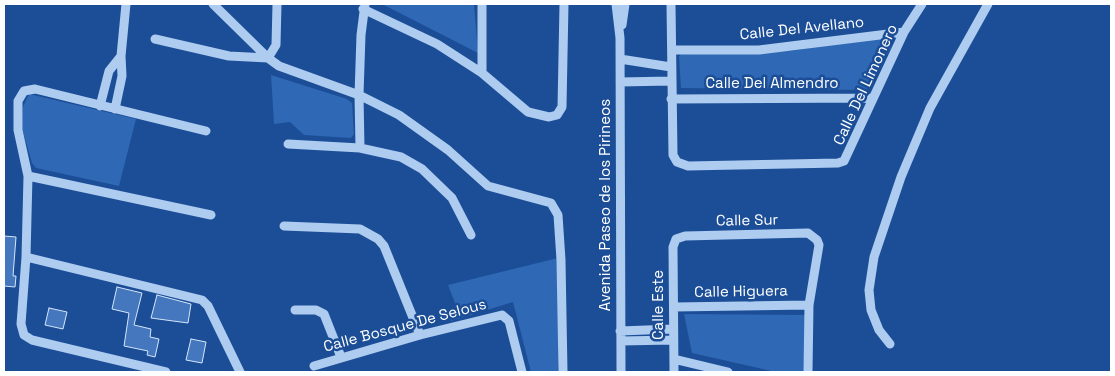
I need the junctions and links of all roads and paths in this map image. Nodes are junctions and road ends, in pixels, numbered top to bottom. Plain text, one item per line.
1 (126, 4) edge
2 (213, 4) edge
3 (278, 4) edge
4 (482, 4) edge
5 (564, 4) edge
6 (616, 4) edge
7 (625, 4) edge
8 (672, 4) edge
9 (922, 4) edge
10 (988, 4) edge
11 (364, 6) edge
12 (904, 32) junction
13 (620, 38) junction
14 (155, 39) dead end
15 (672, 50) junction
16 (121, 56) junction
17 (268, 58) junction
18 (620, 59) junction
19 (671, 67) junction
20 (482, 73) junction
21 (671, 80) junction
22 (620, 82) junction
23 (358, 95) junction
24 (872, 98) junction
25 (671, 99) junction
26 (100, 106) junction
27 (115, 109) junction
28 (206, 131) dead end
29 (288, 144) dead end
30 (360, 148) junction
31 (28, 176) junction
32 (211, 215) dead end
33 (284, 226) dead end
34 (471, 235) dead end
35 (676, 239) joint
36 (26, 257) junction
37 (809, 305) junction
38 (674, 307) junction
39 (295, 310) dead end
40 (673, 329) junction
41 (620, 331) junction
42 (420, 335) junction
43 (672, 340) junction
44 (621, 341) junction
45 (890, 344) dead end
46 (341, 357) junction
47 (674, 359) junction
48 (314, 366) dead end
49 (166, 372) edge
50 (240, 372) edge
51 (522, 372) edge
52 (563, 372) edge
53 (621, 372) edge
54 (674, 372) edge
55 (728, 372) edge
56 (808, 372) edge

1 - 16 street
2 - 17 street
3 - 17 street
4 - 20 street
5 - 20 street
6 - 13 street
7 - 13 street
8 - 15 street
9 - 12 street, Calle Del Limonero
10 - 45 street
11 - 20 street
11 - 23 street
12 - 15 street, Calle Del Avellano
12 - 24 street, Calle Del Limonero
13 - 18 street, Avenida Paseo de los Pirineos
14 - 17 street
15 - 19 street
16 - 26 street
16 - 27 street
17 - 23 street
18 - 19 street
18 - 22 street, Avenida Paseo de los Pirineos
19 - 21 street
21 - 22 street
21 - 25 street
22 - 41 street, Avenida Paseo de los Pirineos
23 - 30 street
23 - 52 street
24 - 25 street, Calle Del Almendro
24 - 25 street, Calle Del Limonero
26 - 27 street
26 - 31 street
27 - 28 street
29 - 30 street
30 - 34 street
31 - 32 street
31 - 36 street
33 - 42 street
35 - 37 street, Calle Sur
35 - 38 street, Calle Este
36 - 49 street
36 - 50 street
37 - 38 street, Calle Higuera
37 - 56 street
38 - 40 street, Calle Este
39 - 46 street
40 - 41 street
40 - 43 street, Calle Este
41 - 44 street, Avenida Paseo de los Pirineos
42 - 46 street, Calle Bosque De Selous
42 - 51 street, Calle Bosque De Selous
43 - 44 street
43 - 47 street, Calle Este
44 - 53 street, Avenida Paseo de los Pirineos
46 - 48 street, Calle Bosque De Selous
47 - 54 street, Calle Este
47 - 55 street

